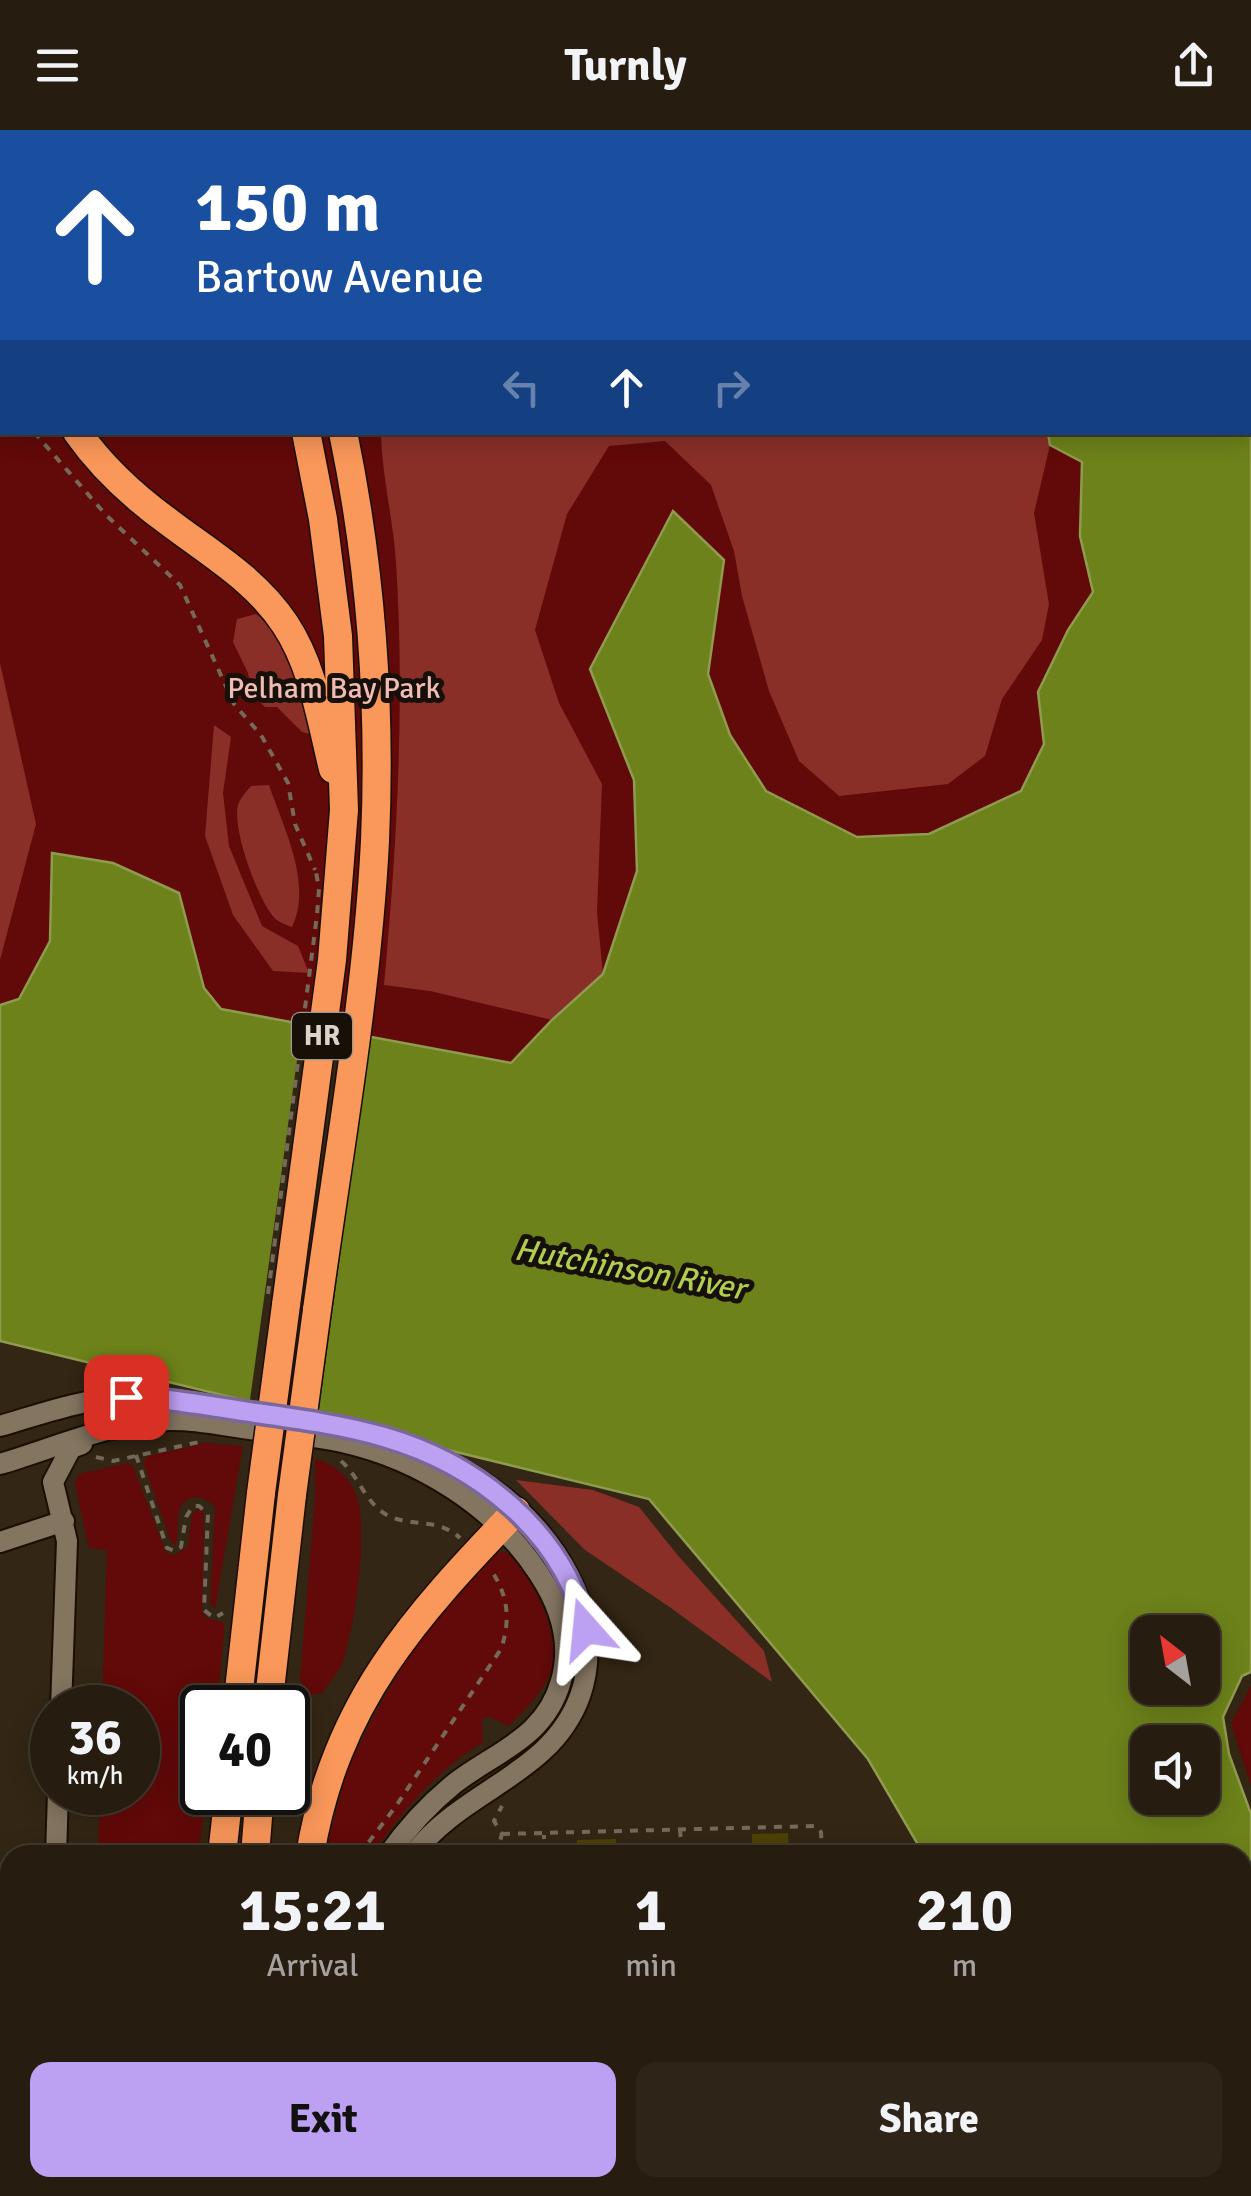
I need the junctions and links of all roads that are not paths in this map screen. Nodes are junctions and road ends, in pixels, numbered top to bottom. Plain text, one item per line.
1 (79, 435) edge
2 (307, 435) edge
3 (344, 435) edge
4 (363, 435) edge
5 (358, 511) junction
6 (344, 810) junction
7 (180, 1420) junction
8 (272, 1424) junction
9 (0, 1426) edge
10 (0, 1467) edge
11 (52, 1482) junction
12 (508, 1519) junction
13 (64, 1521) junction
14 (0, 1542) edge
15 (62, 1685) edge
16 (240, 1685) edge
17 (271, 1685) edge
18 (57, 1815) edge
19 (226, 1815) edge
20 (258, 1815) edge
21 (56, 1845) edge
22 (223, 1845) edge
23 (256, 1845) edge
24 (312, 1845) edge
25 (395, 1845) edge
26 (422, 1845) edge

1 - 6 highway
2 - 6 highway, HR
3 - 5 highway, HR
4 - 5 highway
5 - 17 highway, HR, bridge
6 - 16 highway, HR, bridge
7 - 8 street
7 - 10 street
7 - 11 street
8 - 9 street
8 - 12 street
10 - 11 street
11 - 13 street
12 - 24 highway
12 - 25 street
12 - 26 street
13 - 14 street
13 - 15 street
18 - 21 street
19 - 22 highway
20 - 23 highway

